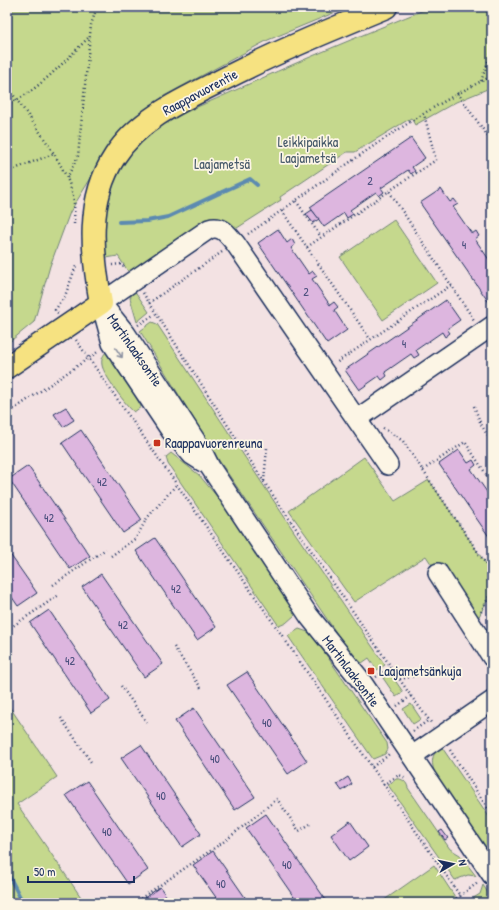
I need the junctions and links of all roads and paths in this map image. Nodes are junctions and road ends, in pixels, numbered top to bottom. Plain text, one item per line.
1 (97, 7) edge
2 (386, 7) edge
3 (90, 37) junction
4 (492, 51) edge
5 (492, 76) edge
6 (481, 81) junction
7 (7, 86) edge
8 (457, 93) junction
9 (17, 101) junction
10 (7, 104) edge
11 (424, 114) junction
12 (492, 142) edge
13 (53, 154) junction
14 (7, 172) edge
15 (66, 178) junction
16 (389, 191) junction
17 (296, 201) junction
18 (282, 210) junction
19 (74, 229) dead end
20 (321, 237) junction
21 (235, 243) junction
22 (307, 247) junction
23 (82, 265) junction
24 (134, 280) junction
25 (451, 285) junction
26 (101, 303) junction
27 (149, 303) junction
28 (155, 314) junction
29 (484, 324) edge
30 (67, 327) junction
31 (119, 338) junction
32 (370, 340) junction
33 (89, 358) junction
34 (7, 367) edge
35 (323, 371) junction
36 (474, 406) dead end
37 (7, 414) edge
38 (357, 419) junction
39 (492, 444) edge
40 (267, 448) dead end
41 (388, 465) dead end
42 (423, 470) dead end
43 (492, 470) edge
44 (486, 474) junction
45 (264, 482) junction
46 (492, 483) edge
47 (177, 484) junction
48 (106, 549) dead end
49 (111, 556) dead end
50 (438, 573) dead end
51 (53, 585) dead end
52 (59, 595) dead end
53 (7, 630) edge
54 (174, 647) dead end
55 (492, 656) edge
56 (391, 668) junction
57 (416, 676) dead end
58 (375, 677) dead end
59 (400, 680) junction
60 (121, 686) dead end
61 (201, 688) dead end
62 (411, 696) junction
63 (492, 701) edge
64 (396, 706) dead end
65 (61, 718) dead end
66 (148, 724) dead end
67 (441, 737) junction
68 (412, 756) junction
69 (91, 762) dead end
70 (407, 779) dead end
71 (383, 784) junction
72 (492, 815) edge
73 (310, 824) dead end
74 (486, 878) edge
75 (460, 896) junction
76 (134, 903) edge
77 (450, 903) edge
78 (465, 903) edge

1 - 3 path
2 - 23 main road, Raappavuorentie
3 - 9 path
3 - 15 path
4 - 6 path
5 - 6 path
6 - 8 path
7 - 9 path
8 - 11 path
8 - 12 path
9 - 10 path
9 - 13 path
11 - 16 path
11 - 17 path
13 - 14 path
13 - 15 path
15 - 19 path
16 - 20 path
16 - 25 path
17 - 18 path
17 - 20 path
18 - 21 path
18 - 22 path
20 - 22 path
21 - 24 street
21 - 27 path
21 - 35 street
22 - 32 path
23 - 24 path
23 - 26 main road, Raappavuorentie
23 - 30 path
24 - 26 street
24 - 27 path
25 - 29 path
25 - 32 path
26 - 30 main road
26 - 31 street, Martinlaaksontie
27 - 28 path
28 - 31 path
28 - 45 path
29 - 38 street
30 - 33 path
30 - 34 main road
31 - 33 path
31 - 68 street, Martinlaaksontie
32 - 35 path
33 - 37 path
33 - 47 path
35 - 38 street
36 - 39 path
38 - 41 street
40 - 45 path
42 - 44 path
43 - 44 path
44 - 46 path
45 - 56 path
47 - 49 path
47 - 71 path
48 - 51 path
50 - 55 street
52 - 53 path
54 - 61 path
56 - 58 path
56 - 59 path
57 - 59 path
59 - 62 path
60 - 66 path
62 - 64 path
62 - 67 path
63 - 67 street
65 - 69 path
67 - 68 street
67 - 72 path
68 - 74 street, Martinlaaksontie
70 - 71 path
71 - 75 path
73 - 76 path
74 - 75 path
75 - 77 path
75 - 78 path

